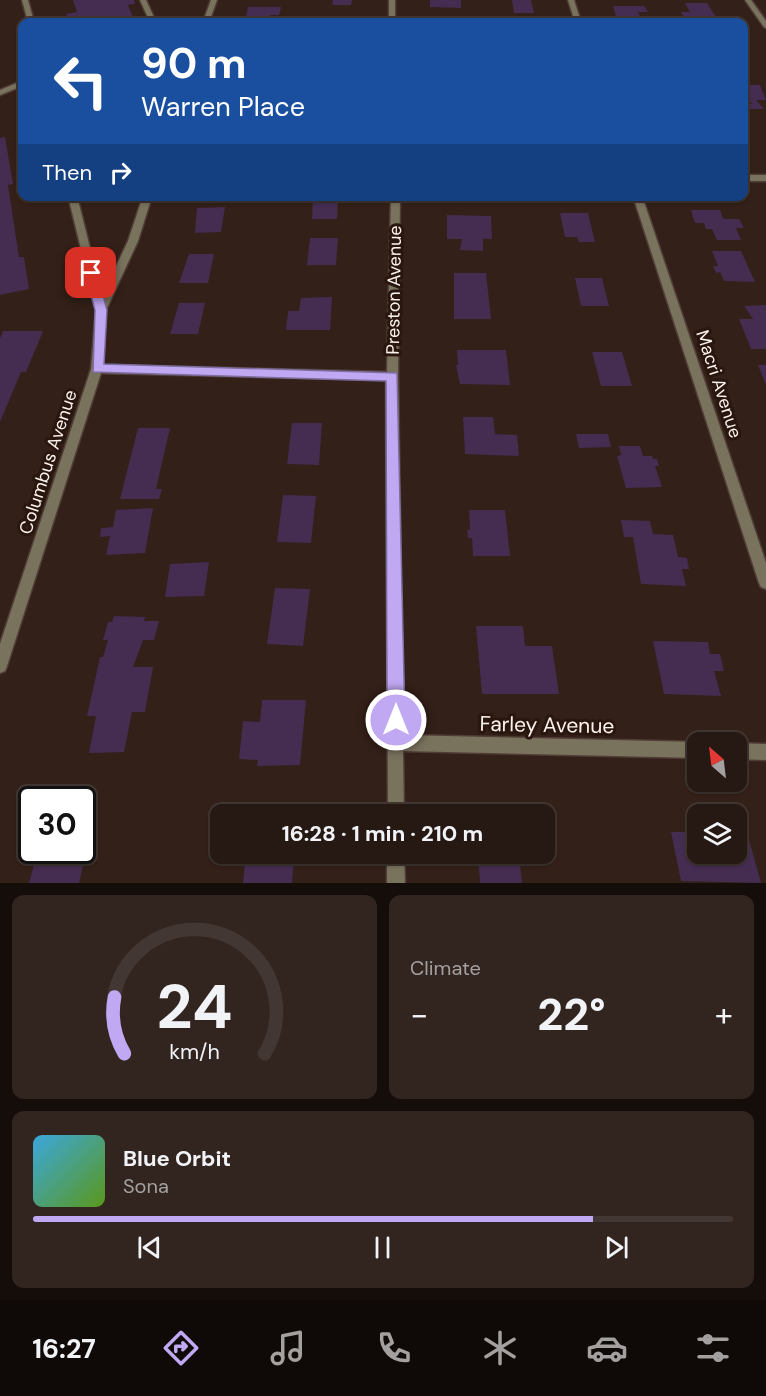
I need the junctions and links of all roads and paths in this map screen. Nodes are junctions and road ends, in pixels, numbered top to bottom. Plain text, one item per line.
1 (25, 0) edge
2 (143, 0) edge
3 (214, 0) edge
4 (392, 0) edge
5 (571, 0) edge
6 (748, 0) edge
7 (30, 18) edge
8 (151, 18) edge
9 (207, 18) edge
10 (392, 18) edge
11 (577, 18) edge
12 (766, 26) edge
13 (18, 84) edge
14 (0, 93) edge
15 (748, 178) edge
16 (766, 178) edge
17 (73, 201) edge
18 (146, 201) edge
19 (396, 201) edge
20 (639, 201) edge
21 (101, 310) junction
22 (97, 369) junction
23 (392, 376) junction
24 (766, 583) edge
25 (0, 666) edge
26 (396, 743) junction
27 (687, 750) edge
28 (747, 751) edge
29 (766, 752) edge
30 (396, 804) edge
31 (396, 864) edge
32 (396, 883) edge

1 - 7 street
2 - 8 street
3 - 9 street
4 - 10 street
5 - 11 street
6 - 12 street
13 - 14 street
15 - 16 street
17 - 21 street, Columbus Avenue
18 - 21 street
19 - 23 street, Preston Avenue
20 - 24 street, Macri Avenue
21 - 22 street, Columbus Avenue
22 - 23 street
22 - 25 street, Columbus Avenue
23 - 26 street, Preston Avenue
26 - 27 street, Farley Avenue
26 - 30 street, Preston Avenue
28 - 29 street
31 - 32 street

